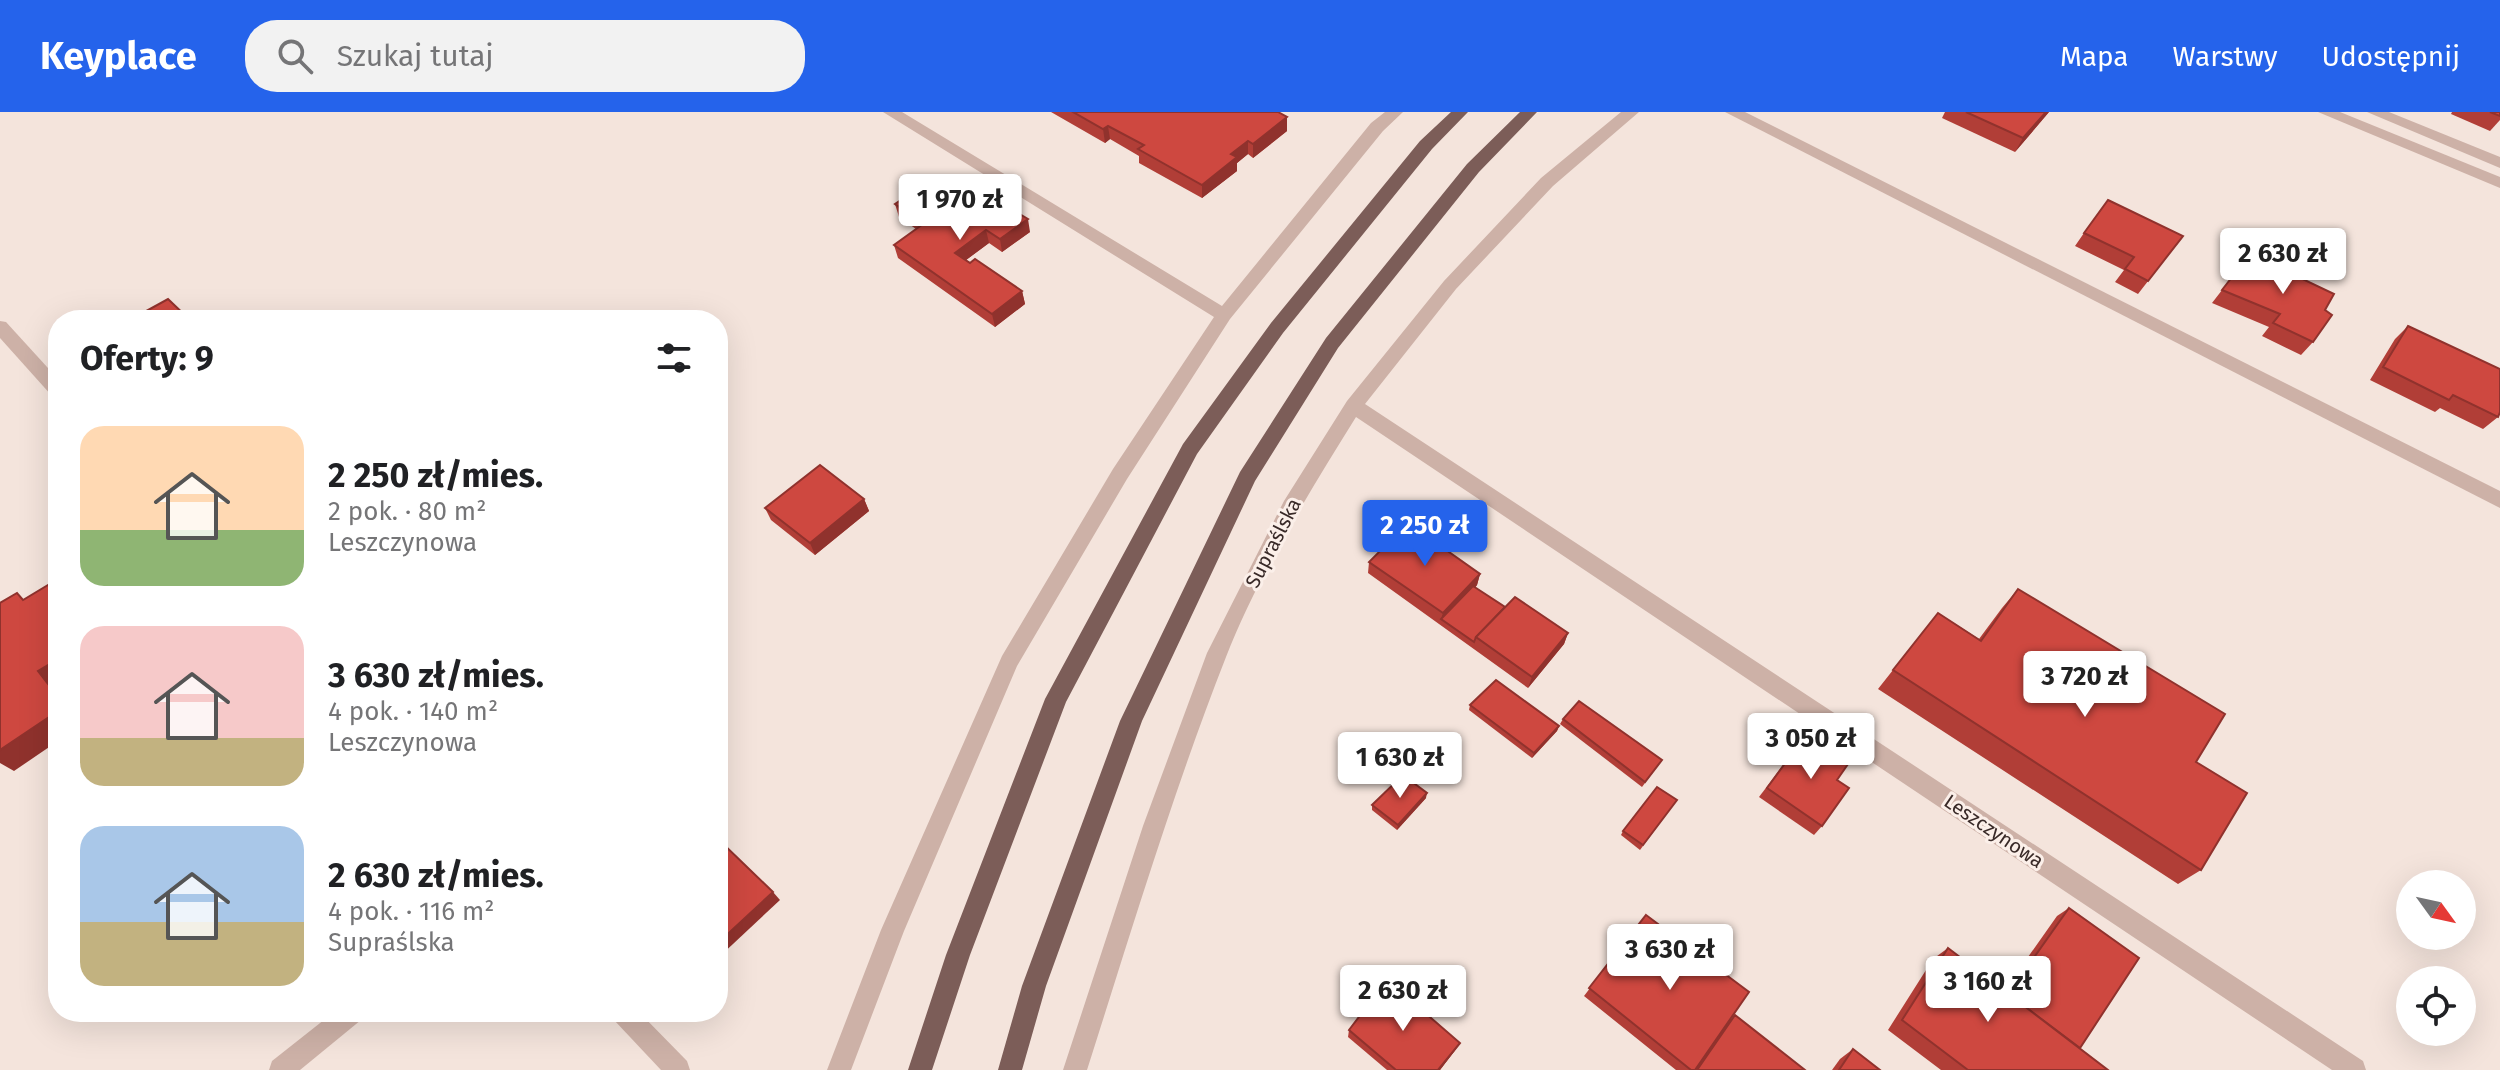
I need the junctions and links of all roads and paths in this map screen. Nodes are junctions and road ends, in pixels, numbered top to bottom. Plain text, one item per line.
1 (891, 112) edge
2 (1395, 112) edge
3 (1460, 112) edge
4 (1529, 112) edge
5 (1631, 112) edge
6 (1733, 112) edge
7 (2326, 112) edge
8 (2375, 112) edge
9 (2500, 163) edge
10 (2500, 183) edge
11 (1224, 315) junction
12 (0, 327) edge
13 (48, 380) edge
14 (1353, 406) junction
15 (2500, 500) edge
16 (341, 1022) edge
17 (632, 1022) edge
18 (281, 1070) edge
19 (678, 1070) edge
20 (839, 1070) edge
21 (920, 1070) edge
22 (1010, 1070) edge
23 (1075, 1070) edge
24 (2354, 1070) edge

1 - 11 street
2 - 11 street
3 - 21 main road
4 - 22 main road
5 - 14 street, Supraślska
6 - 15 street
7 - 10 street
8 - 9 street
11 - 20 street
12 - 13 street
14 - 23 street, Supraślska
14 - 24 street, Leszczynowa
16 - 18 street
17 - 19 street

